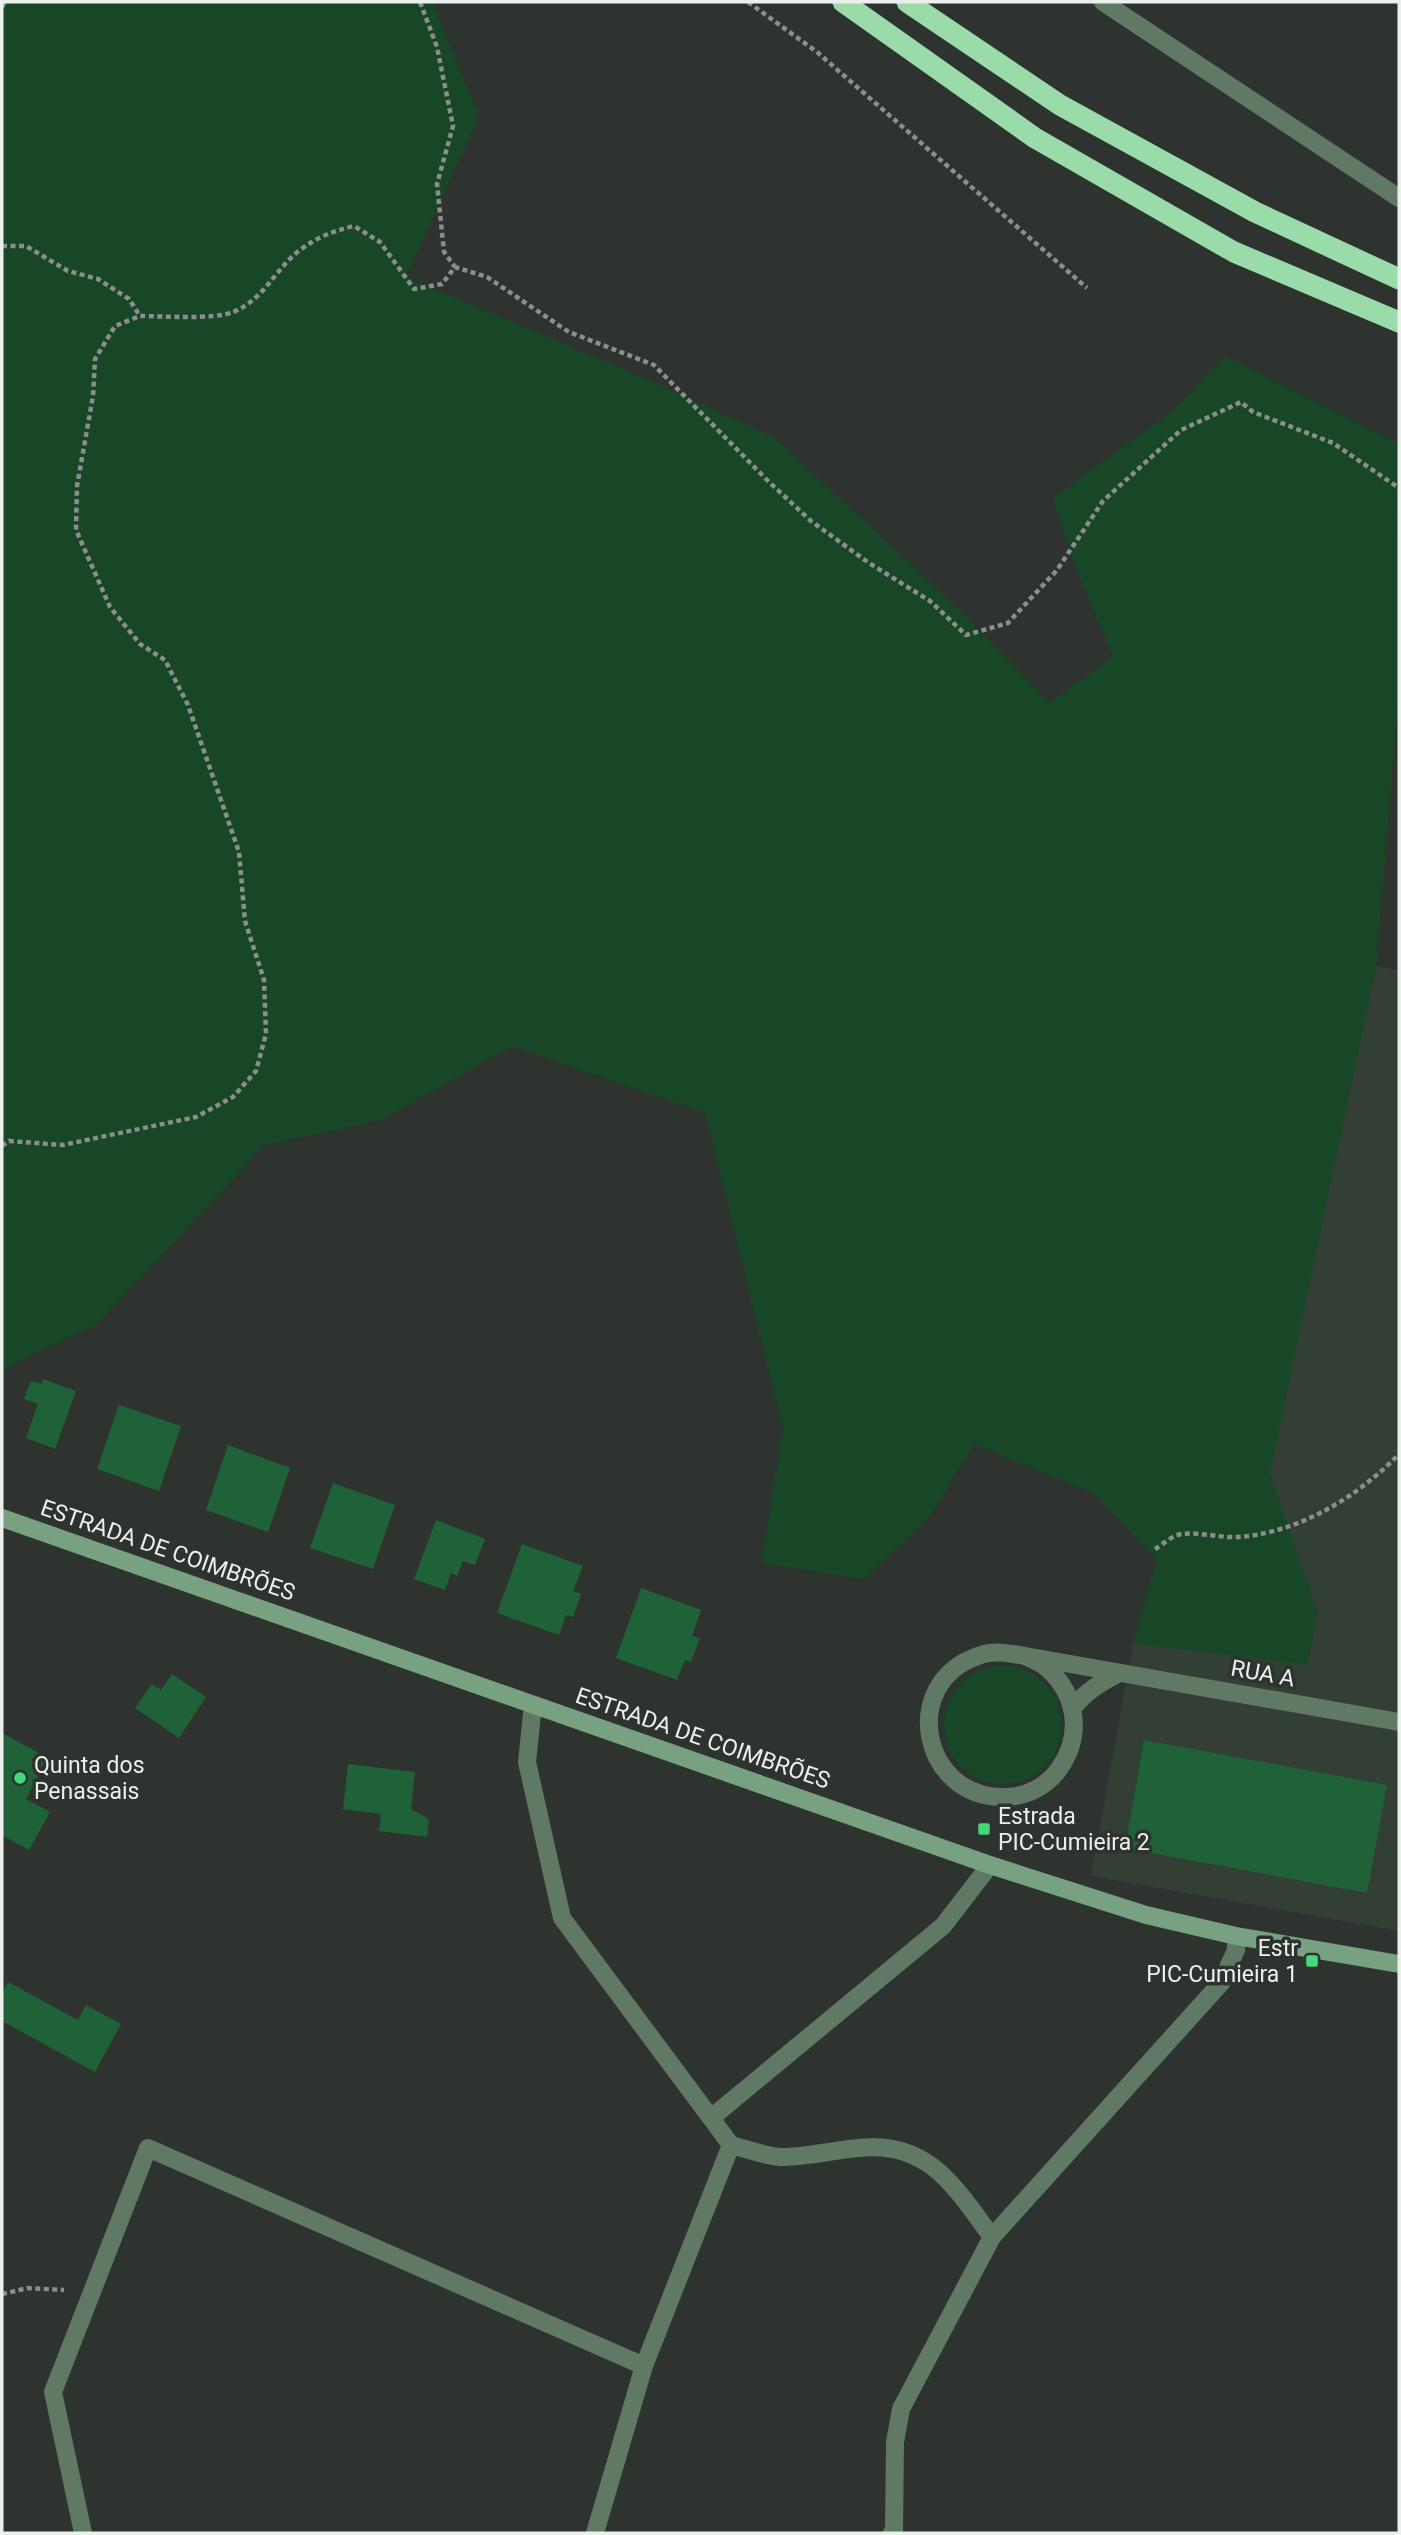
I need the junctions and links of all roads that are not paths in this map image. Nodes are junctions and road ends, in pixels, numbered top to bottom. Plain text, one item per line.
1 (843, 2) edge
2 (907, 2) edge
3 (1103, 2) edge
4 (1399, 198) edge
5 (1399, 279) edge
6 (1399, 322) edge
7 (2, 1518) edge
8 (1025, 1656) junction
9 (1119, 1673) junction
10 (533, 1705) junction
11 (1073, 1708) junction
12 (1399, 1722) edge
13 (990, 1865) junction
14 (1236, 1936) junction
15 (1399, 1964) edge
16 (710, 2118) junction
17 (731, 2145) junction
18 (992, 2237) junction
19 (644, 2366) junction
20 (895, 2532) edge
21 (83, 2533) edge
22 (595, 2533) edge

1 - 6 highway
2 - 5 highway
3 - 4 street
7 - 10 street, ESTRADA DE COIMBRÕES
8 - 9 street, RUA A
8 - 11 street
8 - 11 street
9 - 11 street
9 - 12 street, RUA A
10 - 13 street, ESTRADA DE COIMBRÕES
10 - 16 street
13 - 14 street, ESTRADA DE COIMBRÕES
13 - 16 street
14 - 15 street, ESTRADA DE COIMBRÕES
14 - 18 street
16 - 17 street
17 - 18 street
17 - 19 street
18 - 20 street
19 - 21 street
19 - 22 street

